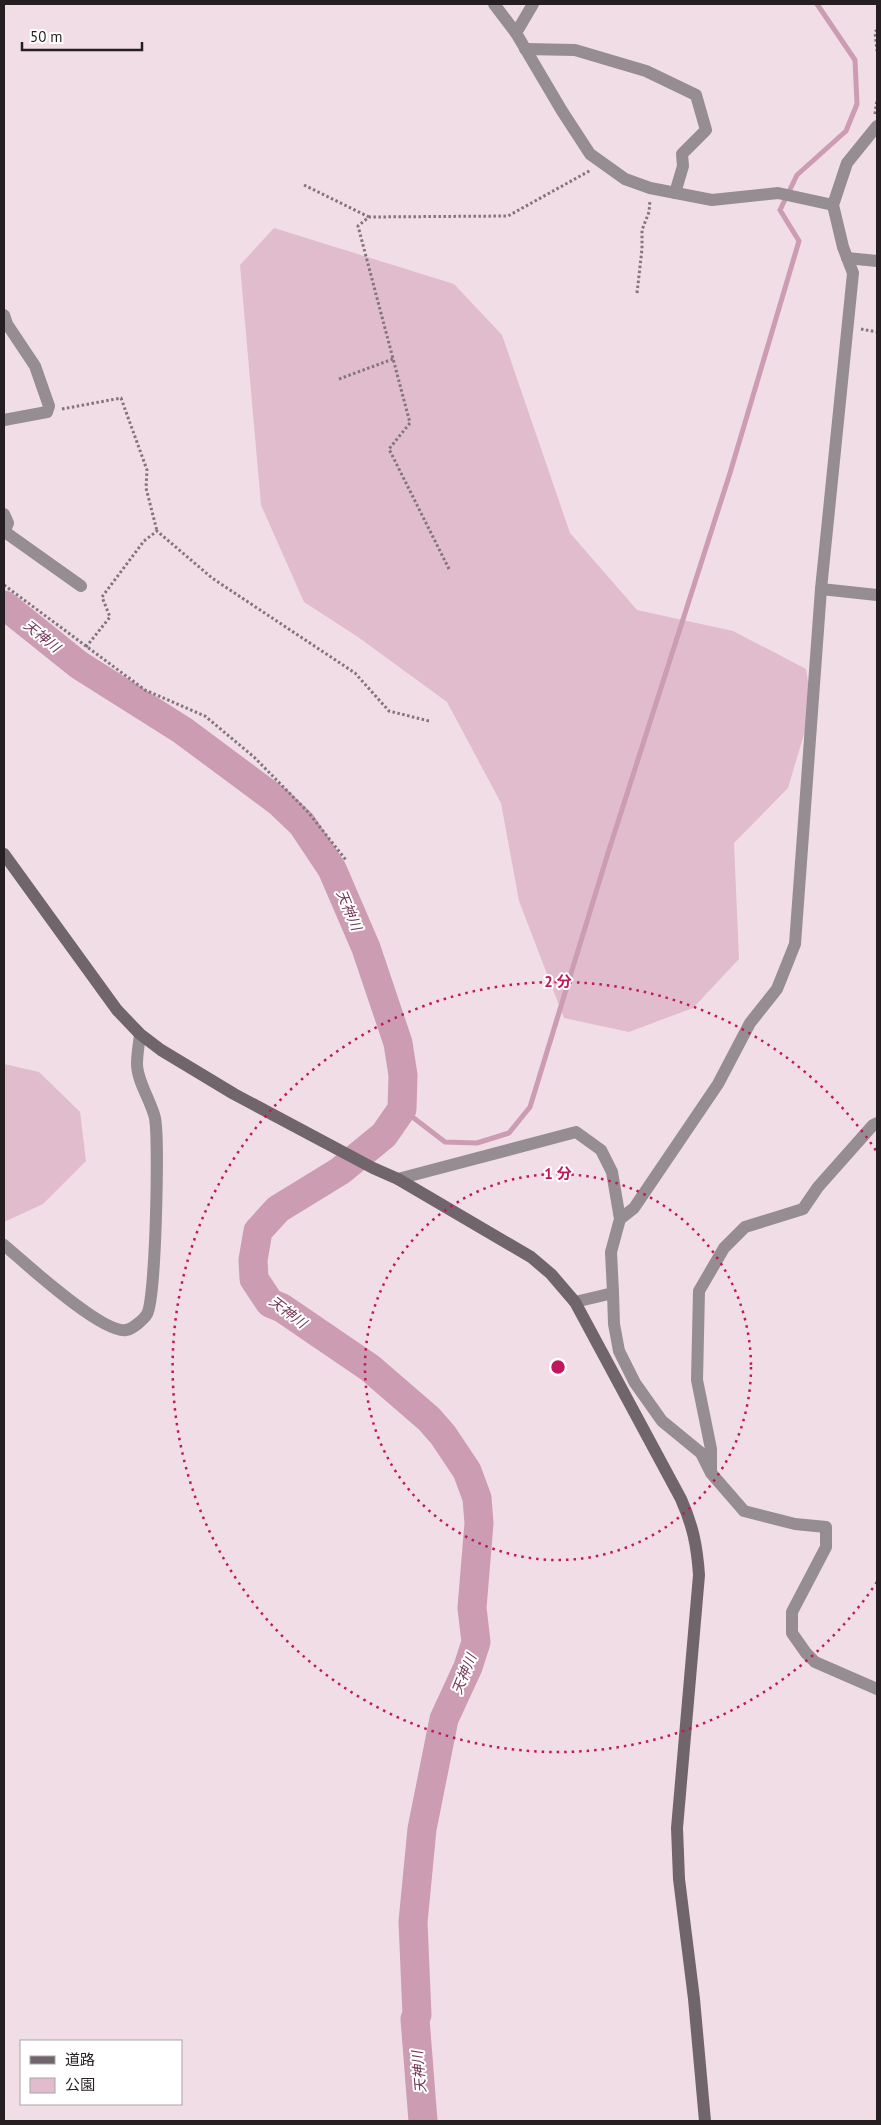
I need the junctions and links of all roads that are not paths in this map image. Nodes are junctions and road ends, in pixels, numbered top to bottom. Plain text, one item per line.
1 (494, 4) edge
2 (533, 4) edge
3 (516, 33) junction
4 (526, 49) junction
5 (877, 126) edge
6 (675, 193) junction
7 (833, 205) junction
8 (847, 258) junction
9 (877, 260) edge
10 (4, 315) edge
11 (4, 420) edge
12 (4, 514) edge
13 (5, 532) edge
14 (81, 586) dead end
15 (821, 589) junction
16 (877, 595) edge
17 (4, 854) edge
18 (140, 1034) junction
19 (877, 1123) edge
20 (398, 1179) junction
21 (620, 1219) junction
22 (4, 1245) edge
23 (613, 1293) junction
24 (575, 1302) junction
25 (710, 1473) junction
26 (877, 1689) edge
27 (705, 2121) edge

1 - 3 street
2 - 3 street
3 - 4 street
4 - 6 street
4 - 6 street
5 - 7 street
6 - 7 street
7 - 8 street
8 - 9 street
8 - 15 street
10 - 11 street
12 - 13 street
13 - 14 street
15 - 16 street
15 - 21 street
17 - 18 street
18 - 20 street
18 - 22 street
19 - 25 street
20 - 21 street
20 - 24 street
21 - 23 street
23 - 24 street
23 - 25 street
24 - 27 street
25 - 26 street

